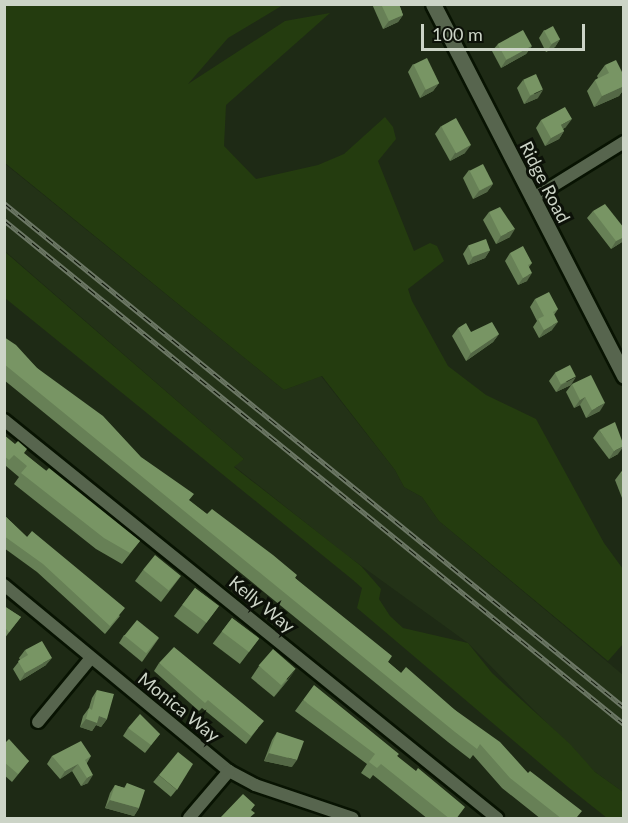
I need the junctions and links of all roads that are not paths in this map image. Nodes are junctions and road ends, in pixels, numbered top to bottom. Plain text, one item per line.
1 (433, 4) edge
2 (624, 142) edge
3 (531, 199) junction
4 (624, 376) edge
5 (4, 420) edge
6 (4, 585) edge
7 (91, 658) junction
8 (38, 722) dead end
9 (229, 771) junction
10 (189, 819) edge
11 (353, 819) edge
12 (497, 819) edge

1 - 3 street, Ridge Road
2 - 3 street
3 - 4 street, Ridge Road
5 - 12 street, Kelly Way
6 - 7 street, Monica Way
7 - 8 street
7 - 9 street, Monica Way
9 - 10 street
9 - 11 street, Monica Way

